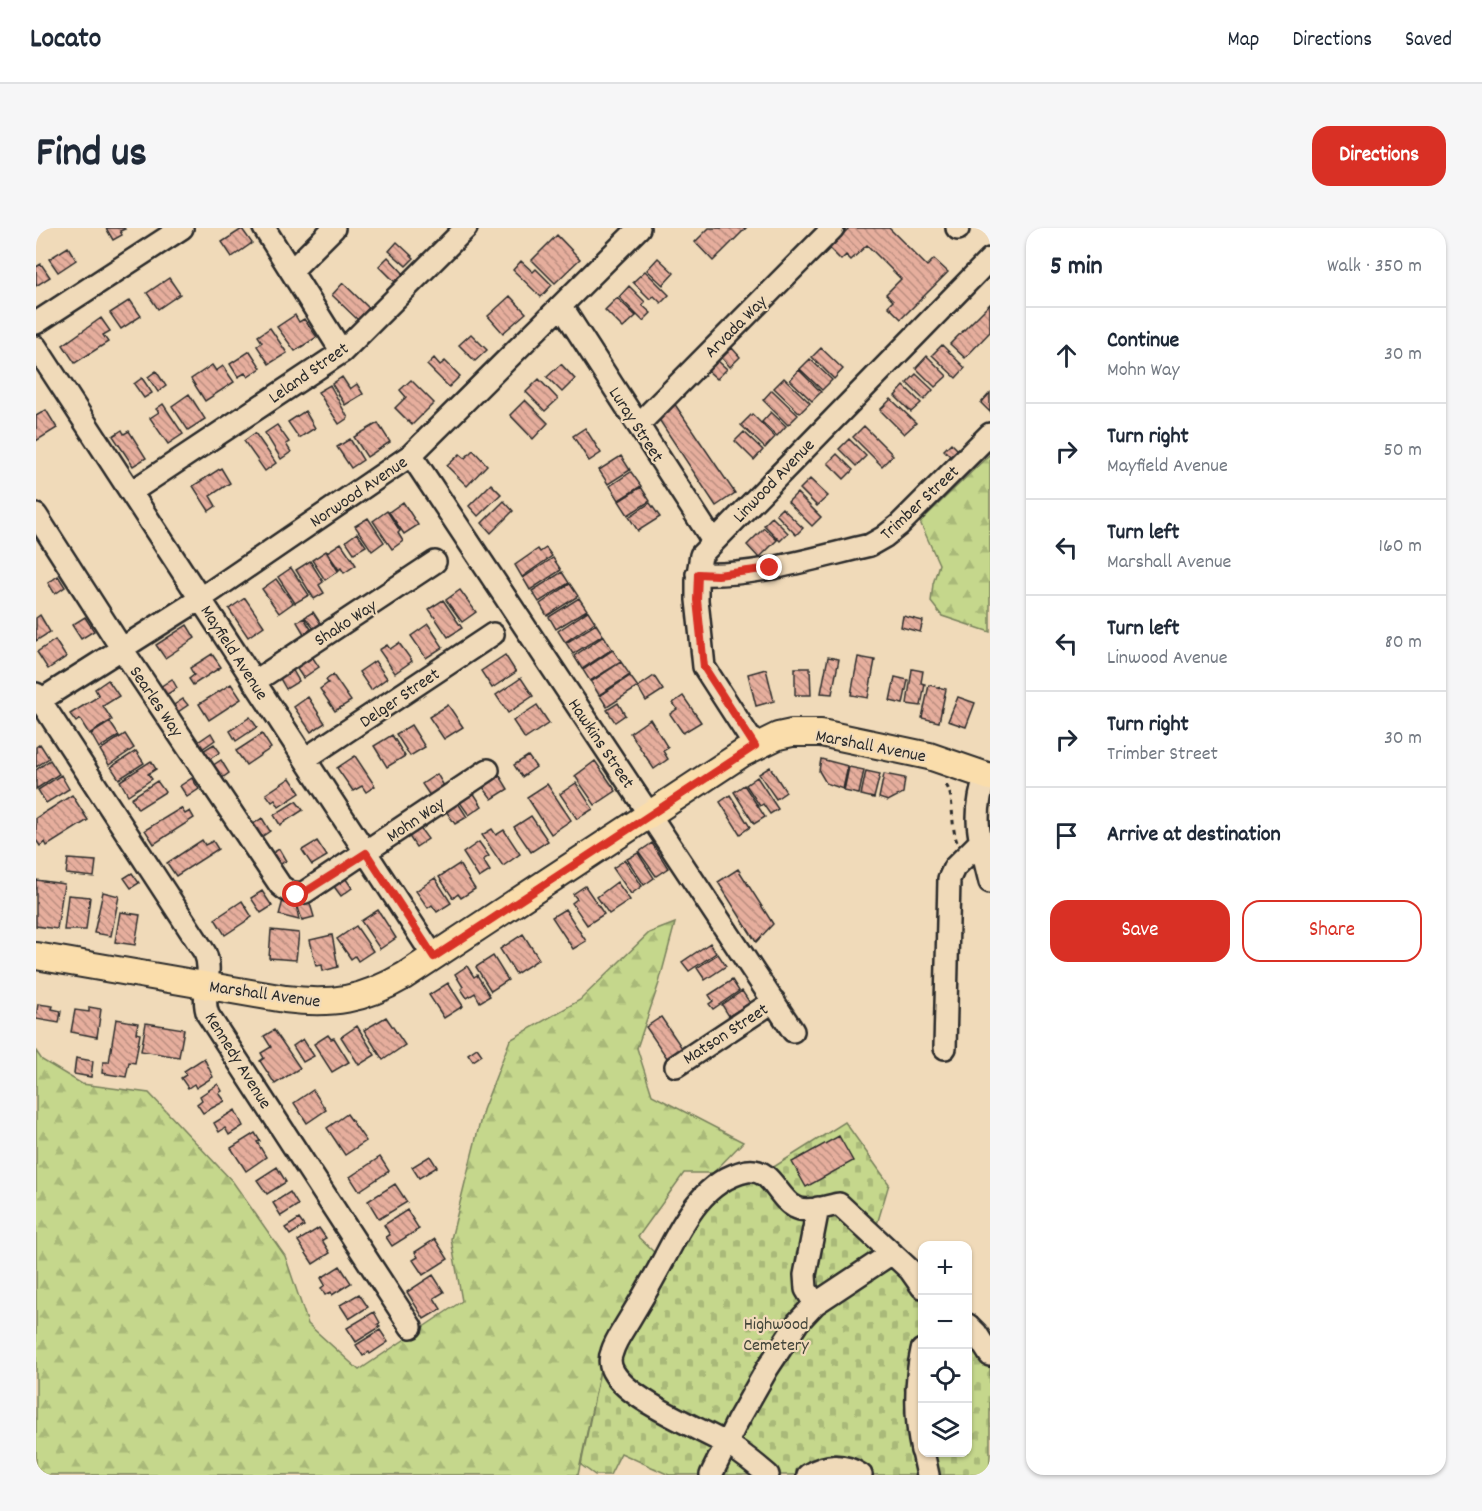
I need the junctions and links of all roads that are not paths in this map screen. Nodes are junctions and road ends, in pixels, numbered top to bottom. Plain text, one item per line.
1 (182, 228) edge
2 (264, 228) edge
3 (334, 228) edge
4 (466, 228) edge
5 (639, 228) edge
6 (832, 228) edge
7 (990, 259) edge
8 (292, 270) junction
9 (562, 307) junction
10 (36, 323) edge
11 (36, 347) edge
12 (342, 352) junction
13 (638, 425) junction
14 (990, 434) edge
15 (411, 455) junction
16 (130, 492) junction
17 (36, 516) edge
18 (713, 541) junction
19 (435, 562) dead end
20 (698, 574) junction
21 (200, 599) junction
22 (493, 634) dead end
23 (122, 649) junction
24 (254, 682) junction
25 (37, 699) edge
26 (755, 746) junction
27 (305, 759) junction
28 (488, 770) dead end
29 (988, 776) edge
30 (650, 814) junction
31 (979, 849) edge
32 (366, 853) junction
33 (990, 882) edge
34 (280, 885) joint
35 (36, 956) edge
36 (434, 957) junction
37 (207, 985) junction
38 (774, 1001) junction
39 (793, 1031) dead end
40 (945, 1048) dead end
41 (676, 1066) dead end
42 (818, 1208) junction
43 (892, 1253) junction
44 (918, 1281) edge
45 (815, 1304) junction
46 (411, 1327) dead end
47 (972, 1329) edge
48 (990, 1354) edge
49 (918, 1384) edge
50 (918, 1411) edge
51 (726, 1443) junction
52 (924, 1457) edge
53 (711, 1475) edge
54 (768, 1475) edge
55 (808, 1475) edge
56 (861, 1475) edge
57 (928, 1475) edge

1 - 10 street
2 - 8 street
3 - 8 street
4 - 12 street, Leland Street
5 - 9 street, Norwood Avenue
6 - 13 street, Arvada Way
7 - 18 street, Linwood Avenue
8 - 12 street
9 - 13 street, Luray Street
9 - 15 street, Norwood Avenue
11 - 16 street, Mayfield Avenue
12 - 16 street, Leland Street
13 - 18 street, Luray Street
14 - 20 street, Trimber Street
15 - 21 street, Norwood Avenue
15 - 30 street, Hawkins Street
16 - 21 street, Mayfield Avenue
17 - 23 street, Searles Way
18 - 20 street, Linwood Avenue
19 - 24 street, Shako Way
20 - 26 street, Linwood Avenue
21 - 23 street, Norwood Avenue
21 - 24 street, Mayfield Avenue
22 - 27 street, Delger Street
23 - 25 street, Norwood Avenue
23 - 34 street, Searles Way
24 - 27 street, Mayfield Avenue
25 - 37 street, Kennedy Avenue
26 - 29 main road, Marshall Avenue
26 - 30 main road, Marshall Avenue
27 - 32 street, Mayfield Avenue
28 - 32 street, Mohn Way
29 - 31 street
30 - 36 main road, Marshall Avenue
30 - 38 street, Hawkins Street
31 - 33 street
31 - 40 street
32 - 34 street, Mohn Way
32 - 36 street, Mayfield Avenue
35 - 37 main road, Marshall Avenue
36 - 37 main road, Marshall Avenue
37 - 46 street, Kennedy Avenue
38 - 39 street, Hawkins Street
38 - 41 street, Matson Street
42 - 43 street
42 - 45 street
42 - 51 street
43 - 44 street
43 - 45 street
45 - 51 street
47 - 48 street
49 - 50 street
51 - 53 street
51 - 54 street
52 - 57 street
55 - 56 street

